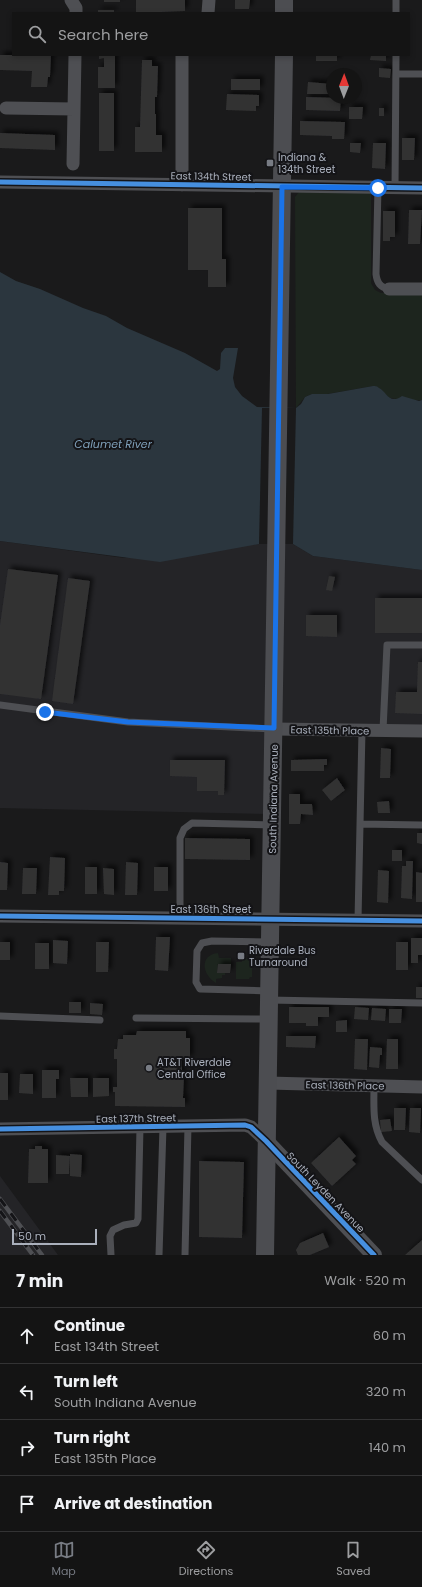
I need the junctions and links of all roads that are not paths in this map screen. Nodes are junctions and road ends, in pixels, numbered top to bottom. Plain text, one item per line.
1 (71, 0) edge
2 (208, 0) edge
3 (284, 0) edge
4 (396, 0) edge
5 (76, 12) edge
6 (208, 12) edge
7 (284, 12) edge
8 (396, 12) edge
9 (75, 56) edge
10 (182, 56) edge
11 (284, 56) edge
12 (396, 56) edge
13 (396, 74) junction
14 (422, 74) edge
15 (6, 108) dead end
16 (74, 109) junction
17 (73, 164) dead end
18 (0, 182) edge
19 (182, 185) junction
20 (282, 187) junction
21 (378, 188) junction
22 (395, 188) junction
23 (422, 188) edge
24 (389, 289) joint
25 (422, 289) edge
26 (422, 645) edge
27 (0, 705) edge
28 (274, 728) junction
29 (362, 730) junction
30 (383, 730) junction
31 (422, 731) edge
32 (360, 824) junction
33 (272, 825) junction
34 (422, 826) edge
35 (0, 916) edge
36 (180, 918) junction
37 (270, 918) junction
38 (358, 920) junction
39 (422, 921) edge
40 (270, 942) junction
41 (269, 996) junction
42 (422, 1003) edge
43 (0, 1016) edge
44 (136, 1018) dead end
45 (269, 1019) junction
46 (100, 1020) dead end
47 (268, 1083) junction
48 (374, 1086) junction
49 (422, 1087) edge
50 (188, 1126) junction
51 (140, 1127) junction
52 (162, 1127) junction
53 (0, 1129) edge
54 (266, 1141) junction
55 (422, 1180) edge
56 (111, 1255) edge
57 (159, 1255) edge
58 (185, 1255) edge
59 (265, 1255) edge
60 (374, 1255) edge

1 - 5 street
2 - 6 street
3 - 7 main road
4 - 8 lane
9 - 16 street
10 - 19 street
11 - 20 main road, South Indiana Avenue
12 - 13 lane
13 - 14 lane
13 - 22 lane
15 - 16 street
16 - 17 street
18 - 19 street, East 134th Street
19 - 20 street, East 134th Street
20 - 21 street, East 134th Street
20 - 28 main road, South Indiana Avenue
21 - 22 street, East 134th Street
21 - 24 lane
22 - 23 street, East 134th Street
24 - 25 street
26 - 30 lane
27 - 28 lane, East 135th Place
28 - 29 street, East 135th Place
28 - 33 main road, South Indiana Avenue
29 - 30 street, East 135th Place
29 - 32 lane
30 - 31 street, East 135th Place
32 - 34 lane
32 - 38 lane
33 - 36 lane
33 - 37 main road, South Indiana Avenue
35 - 36 street, East 136th Street
36 - 37 street, East 136th Street
37 - 38 street, East 136th Street
37 - 40 main road, South Indiana Avenue
38 - 39 street, East 136th Street
40 - 41 main road, South Indiana Avenue
40 - 41 lane
41 - 42 lane
41 - 45 main road, South Indiana Avenue
43 - 46 lane
44 - 45 lane
45 - 47 main road, South Indiana Avenue
47 - 48 street, East 136th Place
47 - 54 main road, South Indiana Avenue
48 - 49 street, East 136th Place
48 - 55 lane
50 - 52 street, East 137th Street
50 - 54 street, East 137th Street
50 - 58 lane
51 - 52 street, East 137th Street
51 - 53 street, East 137th Street
51 - 56 lane
52 - 57 lane
54 - 59 main road, South Indiana Avenue
54 - 60 street, South Leyden Avenue

